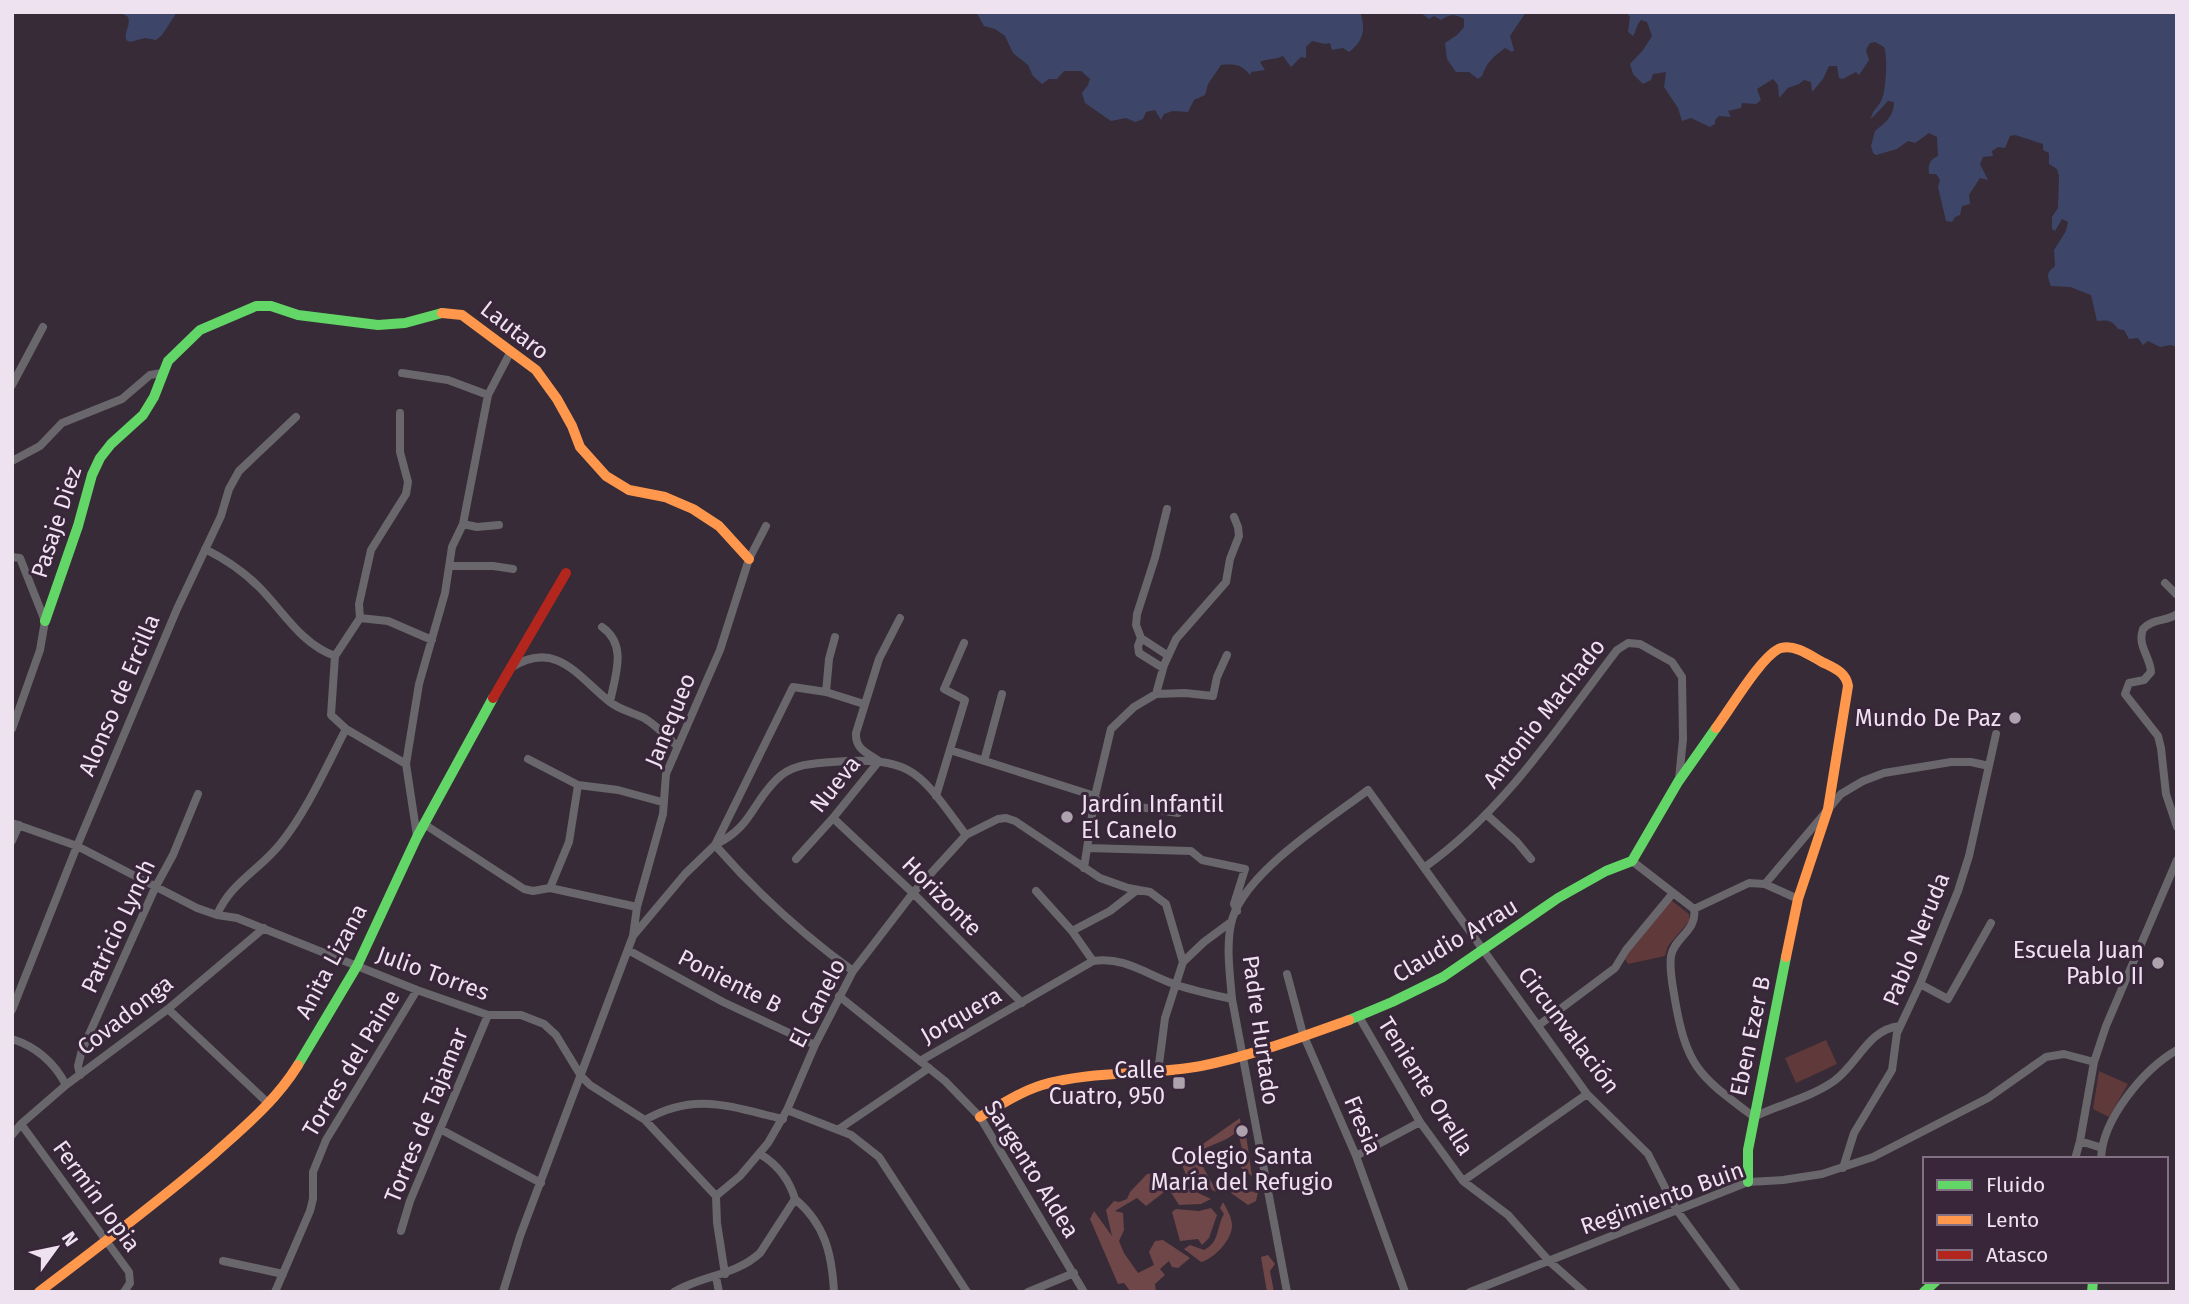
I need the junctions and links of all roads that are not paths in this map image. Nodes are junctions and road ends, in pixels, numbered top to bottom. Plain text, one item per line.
1 (43, 327) dead end
2 (511, 351) junction
3 (162, 373) junction
4 (402, 373) dead end
5 (12, 385) edge
6 (488, 395) junction
7 (400, 413) dead end
8 (296, 417) dead end
9 (12, 461) edge
10 (1167, 509) dead end
11 (1234, 517) dead end
12 (463, 524) junction
13 (499, 525) dead end
14 (766, 526) dead end
15 (205, 549) junction
16 (12, 557) edge
17 (749, 559) junction
18 (450, 566) junction
19 (513, 569) dead end
20 (566, 573) dead end
21 (2165, 583) dead end
22 (2177, 595) edge
23 (2177, 614) edge
24 (360, 618) junction
25 (900, 618) dead end
26 (45, 621) junction
27 (602, 627) dead end
28 (835, 637) dead end
29 (1141, 638) junction
30 (432, 640) junction
31 (964, 643) dead end
32 (1167, 655) junction
33 (1227, 655) dead end
34 (335, 656) junction
35 (1163, 668) junction
36 (510, 669) junction
37 (826, 692) junction
38 (1002, 694) dead end
39 (1156, 694) junction
40 (610, 702) junction
41 (864, 704) junction
42 (12, 729) edge
43 (346, 729) junction
44 (1996, 734) dead end
45 (677, 746) junction
46 (950, 750) junction
47 (528, 760) dead end
48 (879, 761) junction
49 (984, 761) junction
50 (406, 764) junction
51 (1989, 766) junction
52 (1678, 782) junction
53 (578, 785) junction
54 (1368, 790) joint
55 (198, 794) dead end
56 (936, 796) junction
57 (1095, 798) junction
58 (662, 802) junction
59 (1828, 809) junction
60 (1178, 813) dead end
61 (1487, 815) junction
62 (833, 818) junction
63 (16, 824) edge
64 (424, 824) junction
65 (2177, 827) edge
66 (966, 835) junction
67 (417, 836) junction
68 (12, 841) edge
69 (715, 845) junction
70 (77, 846) junction
71 (1087, 848) junction
72 (796, 859) dead end
73 (1531, 859) dead end
74 (2177, 860) edge
75 (1632, 861) junction
76 (1425, 867) junction
77 (1084, 868) junction
78 (1765, 884) junction
79 (155, 888) junction
80 (550, 888) junction
81 (1137, 890) junction
82 (1036, 891) dead end
83 (913, 893) junction
84 (1674, 893) junction
85 (1798, 899) junction
86 (637, 907) junction
87 (1694, 909) junction
88 (1237, 911) junction
89 (217, 915) junction
90 (1231, 922) junction
91 (1991, 923) dead end
92 (264, 928) junction
93 (1072, 931) junction
94 (633, 936) junction
95 (628, 950) junction
96 (1485, 950) junction
97 (1093, 961) junction
98 (1183, 962) junction
99 (357, 966) junction
100 (853, 971) junction
101 (1287, 974) dead end
102 (1920, 984) junction
103 (1176, 985) junction
104 (417, 990) junction
105 (839, 996) junction
106 (1232, 999) junction
107 (1022, 1003) junction
108 (168, 1009) junction
109 (12, 1010) edge
110 (488, 1015) junction
111 (1358, 1015) junction
112 (1539, 1025) junction
113 (1900, 1026) junction
114 (1303, 1034) junction
115 (12, 1039) edge
116 (816, 1045) junction
117 (2177, 1050) edge
118 (1242, 1055) junction
119 (920, 1061) junction
120 (2094, 1062) junction
121 (929, 1068) junction
122 (1158, 1072) junction
123 (80, 1074) junction
124 (581, 1076) junction
125 (66, 1085) junction
126 (1587, 1094) junction
127 (270, 1104) junction
128 (787, 1110) junction
129 (980, 1116) junction
130 (1754, 1117) junction
131 (783, 1119) junction
132 (645, 1120) junction
133 (1420, 1122) junction
134 (21, 1124) junction
135 (440, 1129) junction
136 (839, 1129) junction
137 (12, 1135) edge
138 (2080, 1141) junction
139 (2102, 1148) junction
140 (760, 1154) junction
141 (1356, 1156) junction
142 (2076, 1157) edge
143 (2101, 1157) edge
144 (1843, 1168) junction
145 (1463, 1181) junction
146 (541, 1182) junction
147 (1748, 1182) junction
148 (716, 1196) junction
149 (795, 1199) junction
150 (1676, 1209) junction
151 (401, 1231) dead end
152 (106, 1241) junction
153 (223, 1261) dead end
154 (1549, 1261) junction
155 (1074, 1273) junction
156 (282, 1274) junction
157 (720, 1276) junction
158 (39, 1292) edge
159 (124, 1292) edge
160 (275, 1292) edge
161 (503, 1292) edge
162 (674, 1292) edge
163 (719, 1292) edge
164 (834, 1292) edge
165 (967, 1292) edge
166 (1028, 1292) edge
167 (1084, 1292) edge
168 (1287, 1292) edge
169 (1405, 1292) edge
170 (1470, 1292) edge
171 (1584, 1292) edge
172 (1737, 1292) edge

1 - 5 street
2 - 3 street, Lautaro
2 - 6 street
2 - 17 street, Lautaro
3 - 9 street
3 - 26 street, Pasaje Diez
4 - 6 street
6 - 12 street
7 - 24 street
8 - 15 street, Alonso de Ercilla
10 - 29 street
11 - 32 street
12 - 13 street
12 - 18 street
14 - 17 street, Janequeo
15 - 34 street
15 - 70 street, Alonso de Ercilla
16 - 26 street
17 - 45 street, Janequeo
18 - 19 street
18 - 30 street
20 - 36 street, Anita Lizana
21 - 22 street
23 - 65 street
24 - 30 street
24 - 34 street
25 - 41 street, Nueva
26 - 42 street
27 - 40 street
28 - 37 street
29 - 32 street
29 - 35 street
30 - 50 street
31 - 46 street
32 - 35 street
33 - 39 street
34 - 43 street
35 - 39 street
36 - 40 street
36 - 64 street, Anita Lizana
37 - 41 street
37 - 69 street
38 - 49 street
39 - 57 street
40 - 45 street
41 - 48 street, Nueva
43 - 50 street
43 - 89 street
44 - 51 street, Pablo Neruda
45 - 58 street, Janequeo
46 - 49 street
46 - 56 street
47 - 53 street
48 - 56 street
48 - 62 street, Nueva
48 - 69 street
49 - 57 street
50 - 67 street
51 - 59 street
51 - 102 street, Pablo Neruda
52 - 59 street, Eben Ezer B
52 - 61 street, Antonio Machado
52 - 75 street
53 - 58 street
53 - 80 street
54 - 76 street, Circunvalación
54 - 88 street, Padre Hurtado
55 - 79 street, Patricio Lynch
56 - 66 street
57 - 60 street
57 - 71 street
58 - 86 street, Janequeo
59 - 78 street
59 - 85 street, Eben Ezer B
61 - 73 street
61 - 76 street, Antonio Machado
62 - 72 street, Nueva
62 - 83 street, Horizonte
63 - 68 street
63 - 70 street, Julio Torres
64 - 67 street, Anita Lizana
64 - 80 street
66 - 77 street
66 - 83 street, El Canelo
67 - 99 street, Anita Lizana
69 - 94 street
69 - 100 street
70 - 79 street, Julio Torres
70 - 109 street, Alonso de Ercilla
71 - 77 street
71 - 88 street
74 - 120 street
75 - 84 street
75 - 96 street, Claudio Arrau
76 - 96 street, Circunvalación
77 - 81 street
78 - 85 street
78 - 87 street
79 - 89 street, Julio Torres
79 - 123 street, Patricio Lynch
80 - 86 street
81 - 93 street
81 - 98 street
82 - 93 street
83 - 100 street, El Canelo
83 - 107 street, Horizonte
84 - 87 street
84 - 112 street
85 - 130 street, Eben Ezer B
86 - 94 street, Janequeo
87 - 130 street
88 - 90 street, Padre Hurtado
89 - 92 street, Julio Torres
90 - 98 street
90 - 106 street, Padre Hurtado
91 - 102 street
92 - 99 street, Julio Torres
92 - 108 street, Covadonga
93 - 97 street
94 - 95 street
95 - 116 street, Poniente B
95 - 124 street
96 - 111 street, Claudio Arrau
96 - 112 street, Circunvalación
97 - 103 street
97 - 107 street, Jorquera
98 - 103 street
99 - 104 street, Julio Torres
99 - 127 street, Anita Lizana
100 - 105 street, El Canelo
101 - 114 street, Fresia
102 - 113 street, Pablo Neruda
103 - 106 street
103 - 122 street
104 - 110 street, Julio Torres
104 - 156 street, Torres del Paine
105 - 116 street, El Canelo
105 - 119 street, Sargento Aldea
106 - 118 street, Padre Hurtado
107 - 119 street, Jorquera
108 - 123 street, Covadonga
108 - 127 street
110 - 124 street, Julio Torres
110 - 135 street, Torres de Tajamar
111 - 114 street, Claudio Arrau
111 - 133 street, Teniente Orella
112 - 126 street, Circunvalación
113 - 130 street, Pablo Neruda
113 - 144 street
114 - 118 street, Claudio Arrau
114 - 141 street, Fresia
115 - 125 street
116 - 128 street, El Canelo
117 - 139 street
118 - 122 street, Claudio Arrau
118 - 168 street, Padre Hurtado
119 - 121 street, Sargento Aldea
120 - 138 street
120 - 144 street, Regimiento Buin
121 - 129 street, Sargento Aldea
121 - 136 street, Jorquera
122 - 129 street, Claudio Arrau
123 - 125 street, Covadonga
124 - 132 street, Julio Torres
124 - 146 street
125 - 134 street, Covadonga
126 - 145 street
126 - 150 street, Circunvalación
127 - 152 street, Anita Lizana
128 - 131 street, El Canelo
128 - 136 street
129 - 155 street, Sargento Aldea
130 - 147 street, Eben Ezer B
131 - 132 street
131 - 140 street, El Canelo
132 - 148 street, Julio Torres
133 - 141 street
133 - 145 street, Teniente Orella
134 - 137 street, Covadonga
134 - 152 street, Fermín Jopia
135 - 146 street
135 - 151 street, Torres de Tajamar
136 - 165 street
138 - 139 street
138 - 142 street
139 - 143 street
140 - 148 street, El Canelo
140 - 149 street
141 - 169 street, Fresia
144 - 147 street, Regimiento Buin
145 - 154 street, Teniente Orella
146 - 161 street
147 - 150 street, Regimiento Buin
148 - 157 street
149 - 157 street
149 - 164 street
150 - 154 street, Regimiento Buin
150 - 172 street, Circunvalación
152 - 158 street, Anita Lizana
152 - 159 street, Fermín Jopia
153 - 156 street
154 - 170 street, Regimiento Buin
154 - 171 street, Teniente Orella
155 - 166 street
155 - 167 street, Sargento Aldea
156 - 160 street, Torres del Paine
157 - 162 street
157 - 163 street

